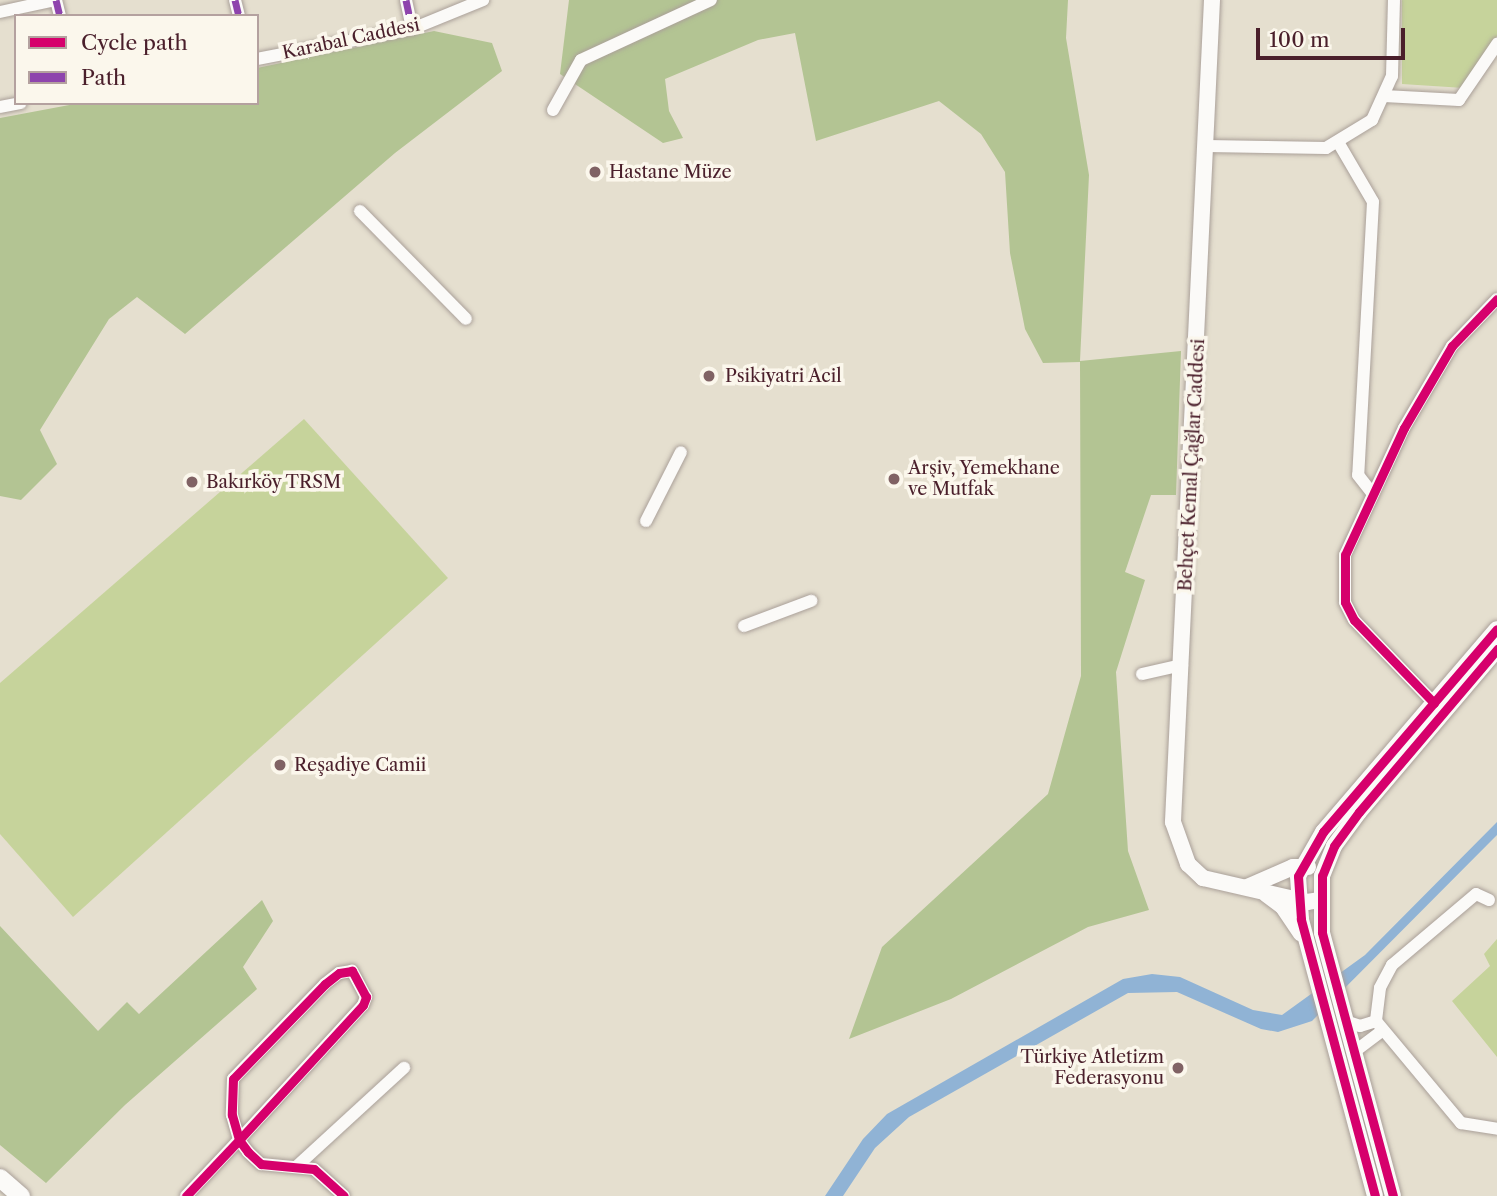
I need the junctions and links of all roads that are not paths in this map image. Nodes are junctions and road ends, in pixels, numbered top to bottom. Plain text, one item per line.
1 (55, 0) edge
2 (405, 0) edge
3 (483, 0) edge
4 (711, 0) edge
5 (1212, 0) edge
6 (1394, 0) edge
7 (0, 12) edge
8 (412, 29) junction
9 (1497, 44) edge
10 (259, 59) edge
11 (1384, 96) junction
12 (553, 110) dead end
13 (1338, 142) junction
14 (1207, 146) junction
15 (360, 211) dead end
16 (1497, 299) edge
17 (466, 319) dead end
18 (681, 452) dead end
19 (1373, 494) junction
20 (646, 521) dead end
21 (811, 601) dead end
22 (744, 626) dead end
23 (1497, 629) edge
24 (1497, 649) edge
25 (1182, 664) junction
26 (1142, 674) dead end
27 (1434, 703) junction
28 (1302, 866) junction
29 (1322, 876) junction
30 (1251, 889) junction
31 (1298, 900) junction
32 (1320, 900) junction
33 (1489, 900) dead end
34 (1309, 950) junction
35 (1344, 1016) junction
36 (1379, 1026) junction
37 (1354, 1052) junction
38 (404, 1068) dead end
39 (1497, 1129) edge
40 (239, 1140) junction
41 (298, 1166) junction
42 (0, 1169) edge
43 (0, 1178) edge
44 (21, 1196) edge
45 (28, 1196) edge
46 (186, 1196) edge
47 (344, 1196) edge
48 (1373, 1196) edge
49 (1393, 1196) edge

1 - 7 street
2 - 8 street
3 - 8 street, Karabal Caddesi
4 - 12 street
5 - 14 main road, Behçet Kemal Çağlar Caddesi
6 - 11 street
8 - 10 street, Karabal Caddesi
9 - 11 street
11 - 13 street
13 - 14 street
13 - 19 street
14 - 25 main road, Behçet Kemal Çağlar Caddesi
15 - 17 street
16 - 19 street
18 - 20 street
19 - 27 street
21 - 22 street
23 - 27 main road
24 - 29 main road
25 - 26 street
25 - 30 main road, Behçet Kemal Çağlar Caddesi
27 - 28 main road
28 - 29 main road
28 - 30 main road
28 - 31 main road
29 - 32 main road
30 - 31 main road, Behçet Kemal Çağlar Caddesi
30 - 34 main road
31 - 32 main road, Behçet Kemal Çağlar Caddesi
31 - 34 main road
32 - 35 main road
33 - 36 street
34 - 48 main road
35 - 36 street
35 - 37 main road
36 - 37 street
36 - 39 street
37 - 49 main road
38 - 41 street
40 - 40 street
40 - 41 street
40 - 46 street
41 - 47 street
42 - 45 main road
43 - 44 highway

